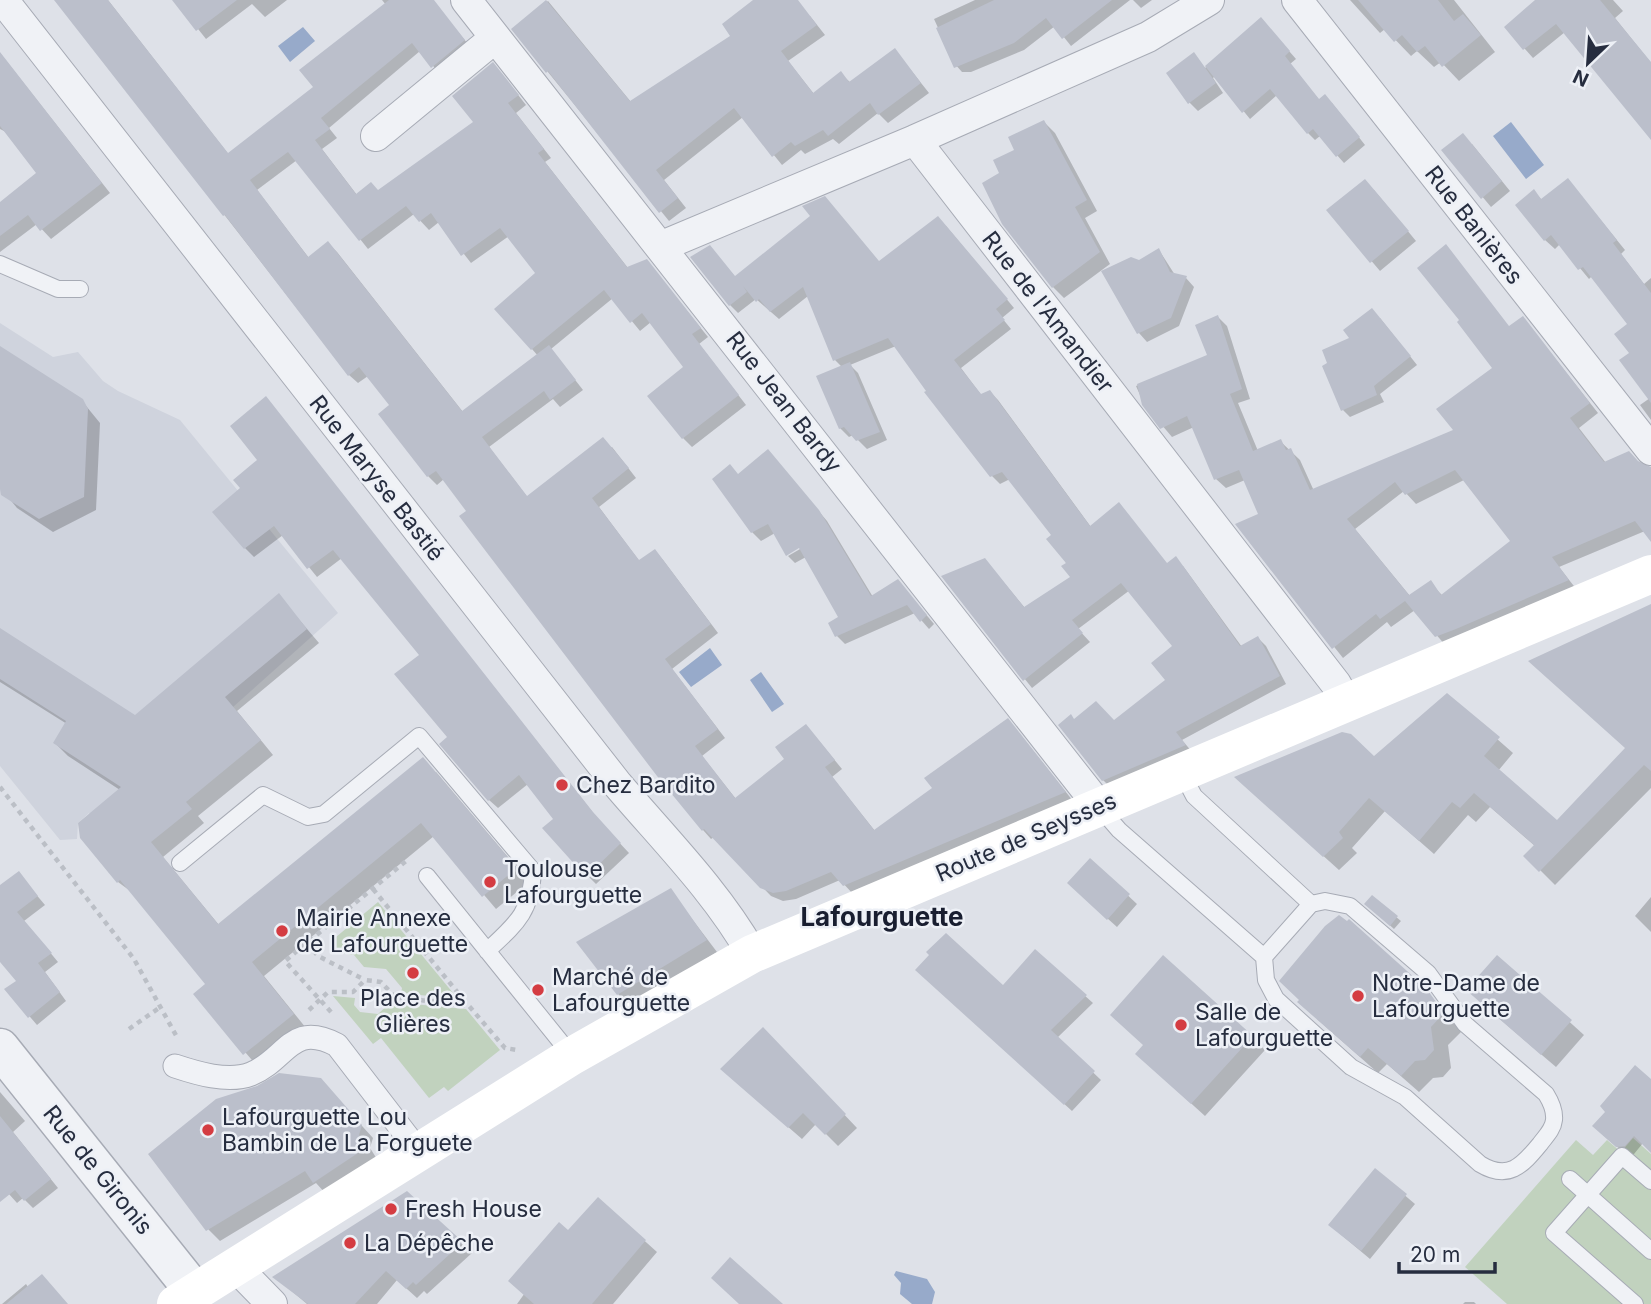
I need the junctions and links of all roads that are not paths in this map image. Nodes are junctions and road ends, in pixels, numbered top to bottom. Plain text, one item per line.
1 (3, 0) edge
2 (466, 0) edge
3 (1209, 0) edge
4 (1297, 0) edge
5 (495, 38) junction
6 (376, 136) dead end
7 (915, 139) junction
8 (662, 246) junction
9 (0, 264) edge
10 (80, 289) dead end
11 (1651, 450) edge
12 (1651, 574) edge
13 (1346, 702) junction
14 (1181, 772) junction
15 (1099, 806) junction
16 (180, 863) dead end
17 (427, 876) road end
18 (1311, 904) junction
19 (487, 951) junction
20 (752, 954) junction
21 (1264, 957) junction
22 (0, 1048) edge
23 (559, 1063) junction
24 (175, 1066) dead end
25 (420, 1153) junction
26 (1570, 1179) dead end
27 (1651, 1181) edge
28 (1587, 1195) junction
29 (1651, 1251) edge
30 (236, 1267) junction
31 (186, 1298) edge
32 (272, 1304) edge
33 (1635, 1304) edge

1 - 20 street, Rue Maryse Bastié
2 - 5 street, Rue Jean Bardy
3 - 7 street
4 - 11 street, Rue Banières
5 - 6 street
5 - 8 street, Rue Jean Bardy
7 - 8 street
7 - 13 street, Rue de l'Amandier
8 - 15 street, Rue Jean Bardy
9 - 10 lane
12 - 13 main road, Route de Seysses
13 - 14 main road, Route de Seysses
14 - 15 main road, Route de Seysses
14 - 18 lane
15 - 20 main road, Route de Seysses
15 - 21 lane
16 - 19 lane
17 - 19 lane
18 - 21 lane
18 - 21 lane
19 - 23 lane
20 - 23 main road, Route de Seysses
22 - 31 street, Rue de Gironis
23 - 25 main road, Route de Seysses
24 - 25 street
25 - 30 main road, Route de Seysses
26 - 28 lane
27 - 28 lane
28 - 29 lane
28 - 33 lane
30 - 31 main road, Route de Seysses
30 - 32 street

